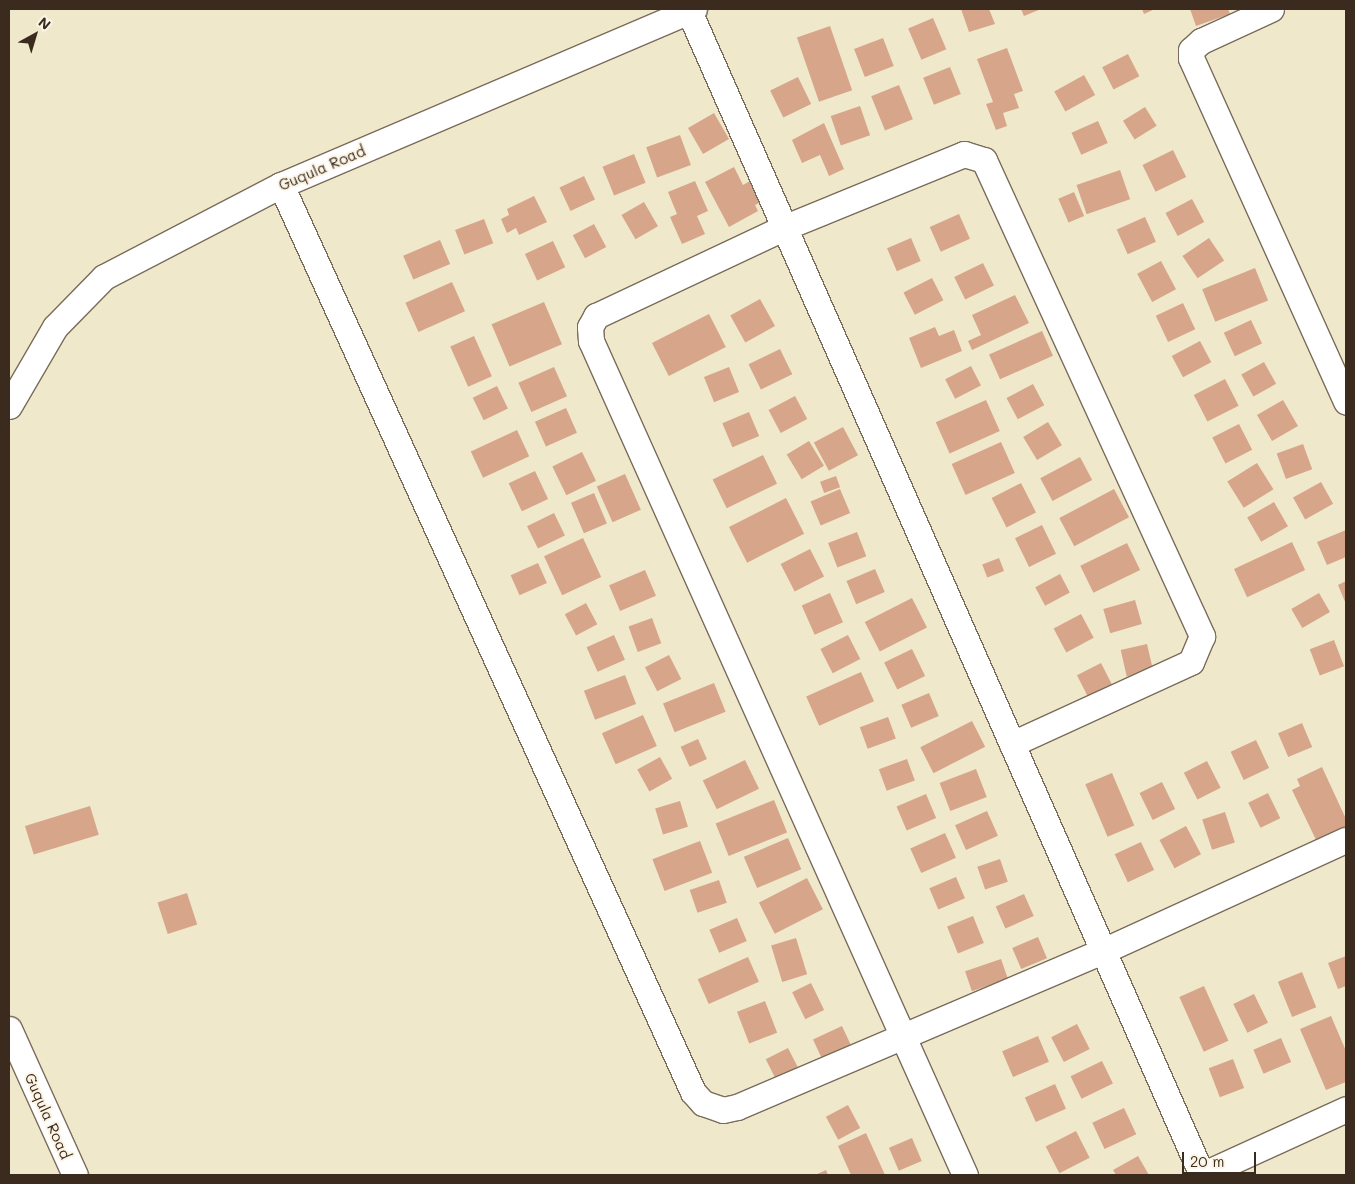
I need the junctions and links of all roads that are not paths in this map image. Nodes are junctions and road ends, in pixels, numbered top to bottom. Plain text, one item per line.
1 (1270, 9) edge
2 (691, 10) edge
3 (281, 185) junction
4 (782, 228) junction
5 (1346, 402) edge
6 (9, 406) edge
7 (1012, 744) junction
8 (1346, 840) edge
9 (1103, 951) junction
10 (9, 1029) edge
11 (904, 1035) junction
12 (1346, 1109) edge
13 (74, 1175) edge
14 (966, 1175) edge
15 (1202, 1175) edge

1 - 5 street
2 - 3 street, Guqula Road
2 - 4 street
3 - 6 street, Guqula Road
3 - 11 street
4 - 7 street
4 - 7 street
4 - 11 street
7 - 9 street
8 - 9 street
9 - 11 street
9 - 15 street
10 - 13 street, Guqula Road
11 - 14 street
12 - 15 street

